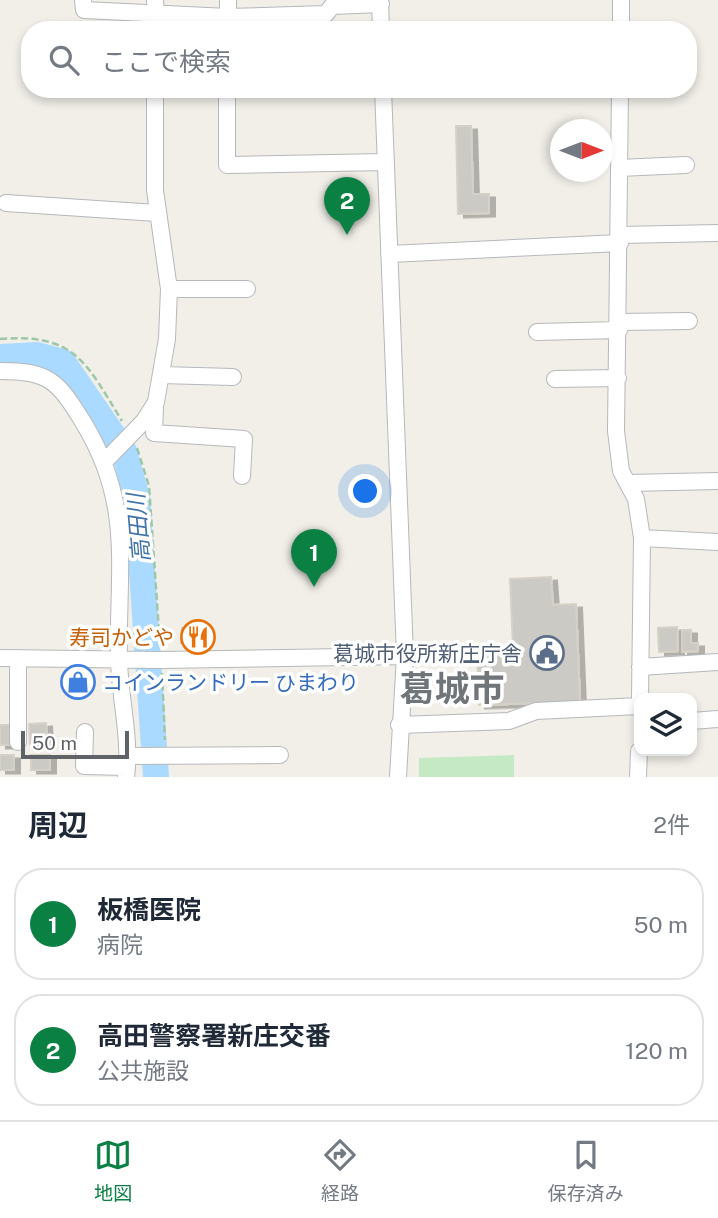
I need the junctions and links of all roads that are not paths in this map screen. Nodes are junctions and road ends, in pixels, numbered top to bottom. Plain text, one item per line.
1 (83, 0) edge
2 (228, 0) edge
3 (621, 0) edge
4 (381, 2) edge
5 (156, 15) edge
6 (210, 21) edge
7 (228, 21) edge
8 (250, 21) edge
9 (381, 21) edge
10 (621, 21) edge
11 (155, 98) edge
12 (227, 98) edge
13 (383, 98) edge
14 (620, 98) edge
15 (385, 162) junction
16 (686, 165) dead end
17 (619, 168) junction
18 (6, 203) dead end
19 (157, 213) junction
20 (718, 233) edge
21 (620, 239) junction
22 (388, 254) junction
23 (169, 289) junction
24 (247, 289) dead end
25 (689, 321) dead end
26 (619, 326) junction
27 (537, 332) dead end
28 (0, 371) edge
29 (161, 375) junction
30 (233, 377) dead end
31 (618, 378) junction
32 (555, 379) dead end
33 (156, 402) junction
34 (105, 461) junction
35 (242, 476) dead end
36 (718, 481) edge
37 (628, 483) junction
38 (642, 538) junction
39 (718, 542) edge
40 (405, 656) junction
41 (0, 658) edge
42 (18, 659) junction
43 (123, 660) junction
44 (718, 662) edge
45 (640, 667) junction
46 (640, 693) edge
47 (634, 706) edge
48 (718, 719) edge
49 (697, 721) edge
50 (399, 724) junction
51 (85, 732) dead end
52 (18, 742) dead end
53 (280, 755) dead end
54 (639, 756) edge
55 (130, 764) edge
56 (398, 777) edge
57 (638, 777) edge

1 - 5 street
2 - 7 street
3 - 10 street
4 - 8 street
4 - 9 street
5 - 6 street
11 - 19 street
12 - 15 street
13 - 15 street
14 - 17 street
15 - 22 street
16 - 17 street
17 - 21 street
18 - 19 street
19 - 23 street
20 - 21 street
21 - 22 street
21 - 26 street
22 - 40 street
23 - 24 street
23 - 29 street
25 - 26 street
26 - 27 street
26 - 31 street
28 - 34 street
29 - 30 street
29 - 33 street
31 - 32 street
31 - 37 street
33 - 34 street
33 - 35 street
34 - 43 street
36 - 37 street
37 - 38 street
38 - 39 street
38 - 45 street
40 - 43 street
40 - 50 street
41 - 42 street
42 - 43 street
42 - 52 street
43 - 55 street
44 - 45 street
45 - 46 street
47 - 50 street
48 - 49 street
50 - 56 street
51 - 55 street
53 - 55 street
54 - 57 street

